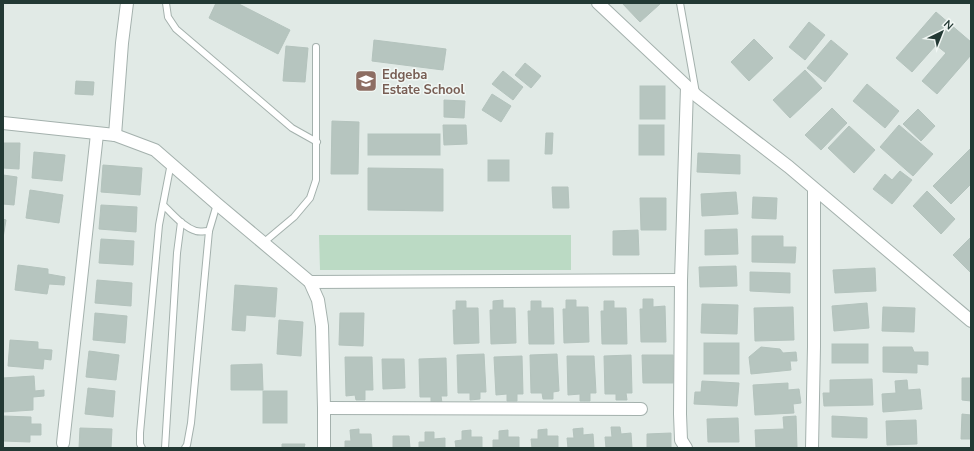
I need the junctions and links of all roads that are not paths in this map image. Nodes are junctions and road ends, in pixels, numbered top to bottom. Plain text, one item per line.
1 (127, 3) edge
2 (166, 3) edge
3 (598, 3) edge
4 (680, 3) edge
5 (316, 47) dead end
6 (687, 87) junction
7 (697, 96) junction
8 (3, 123) edge
9 (97, 134) junction
10 (115, 135) junction
11 (317, 142) junction
12 (171, 163) junction
13 (814, 189) junction
14 (217, 204) junction
15 (163, 205) junction
16 (181, 222) junction
17 (209, 231) junction
18 (264, 244) junction
19 (681, 280) junction
20 (310, 282) junction
21 (971, 321) edge
22 (324, 408) junction
23 (641, 409) dead end
24 (63, 443) dead end
25 (142, 448) edge
26 (165, 448) edge
27 (185, 448) edge
28 (324, 448) edge
29 (686, 448) edge
30 (812, 448) edge

1 - 10 street
2 - 11 lane
3 - 6 street
4 - 7 lane
5 - 11 lane
6 - 7 street
6 - 19 street
7 - 13 street
8 - 9 street
9 - 10 street
9 - 24 street
10 - 12 street
11 - 18 lane
12 - 14 street
12 - 15 lane
13 - 21 street
13 - 30 street
14 - 17 lane
14 - 18 street
15 - 16 lane
15 - 25 lane
16 - 17 lane
16 - 26 lane
17 - 27 lane
18 - 20 street
19 - 20 street
19 - 29 street
20 - 22 street
22 - 23 street
22 - 28 street

